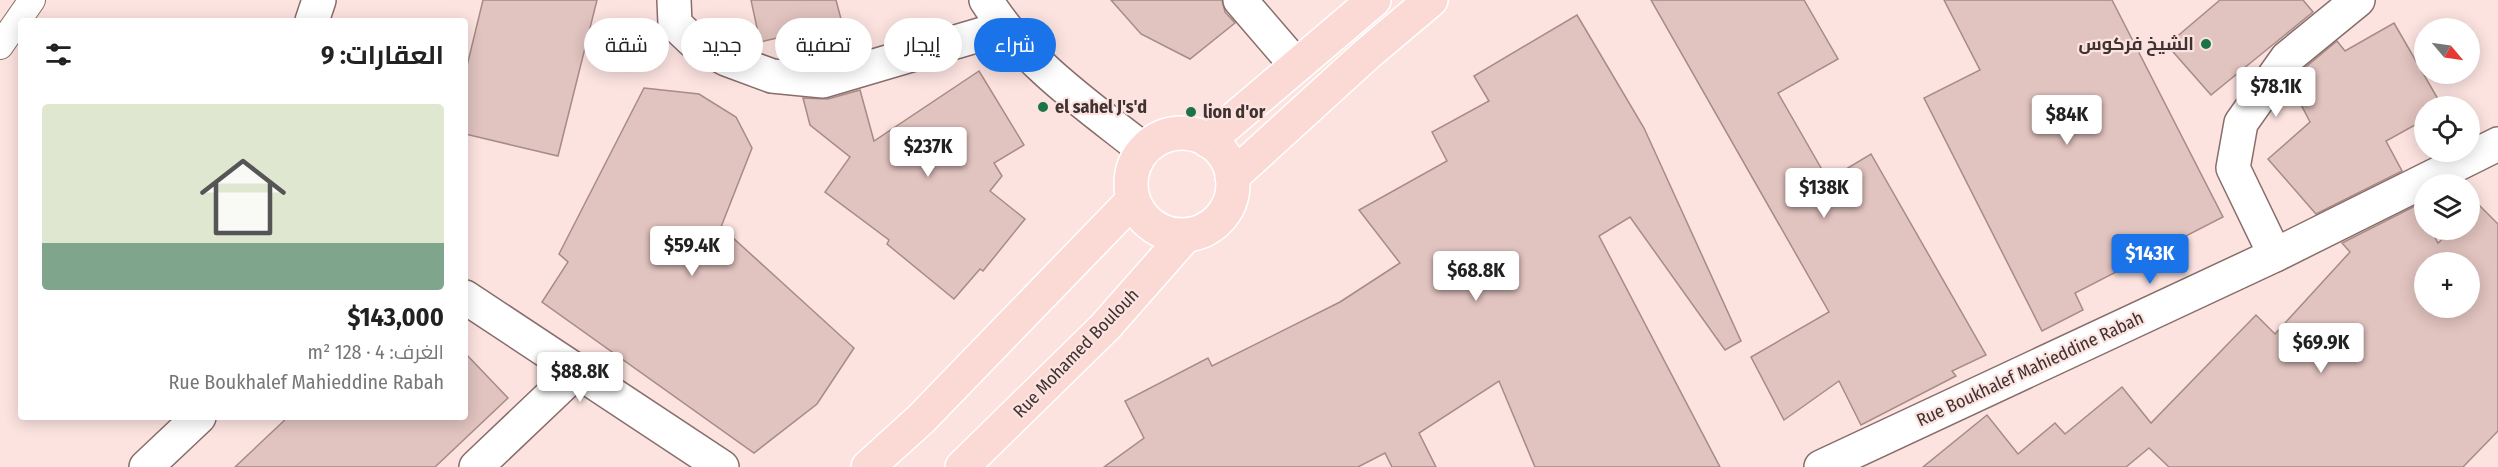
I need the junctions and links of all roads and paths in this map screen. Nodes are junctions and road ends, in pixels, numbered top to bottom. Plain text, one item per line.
1 (32, 0) edge
2 (319, 0) edge
3 (674, 0) edge
4 (986, 0) edge
5 (1240, 0) edge
6 (1374, 0) edge
7 (1431, 0) edge
8 (2358, 0) edge
9 (19, 18) edge
10 (313, 18) edge
11 (998, 18) edge
12 (18, 20) edge
13 (974, 37) edge
14 (0, 46) edge
15 (1296, 65) junction
16 (1048, 72) edge
17 (1208, 141) junction
18 (2498, 144) edge
19 (1144, 150) junction
20 (1232, 177) junction
21 (1133, 200) junction
22 (1186, 235) junction
23 (2275, 255) junction
24 (468, 299) edge
25 (578, 371) junction
26 (165, 420) edge
27 (196, 420) edge
28 (136, 467) edge
29 (146, 467) edge
30 (476, 467) edge
31 (723, 467) edge
32 (868, 467) edge
33 (962, 467) edge
34 (1821, 467) edge

1 - 9 lane
2 - 10 street
3 - 13 street
4 - 11 street
5 - 15 street
6 - 15 main road
7 - 20 main road
8 - 23 street
12 - 14 lane
15 - 17 main road
16 - 19 street
17 - 19 main road
17 - 20 main road
18 - 23 street, Rue Boukhalef Mahieddine Rabah
19 - 21 main road
20 - 22 main road
21 - 22 main road
21 - 32 main road
22 - 33 main road, Rue Mohamed Boulouh
23 - 34 street, Rue Boukhalef Mahieddine Rabah
24 - 25 street
25 - 30 street
25 - 31 street
26 - 28 street
27 - 29 street

